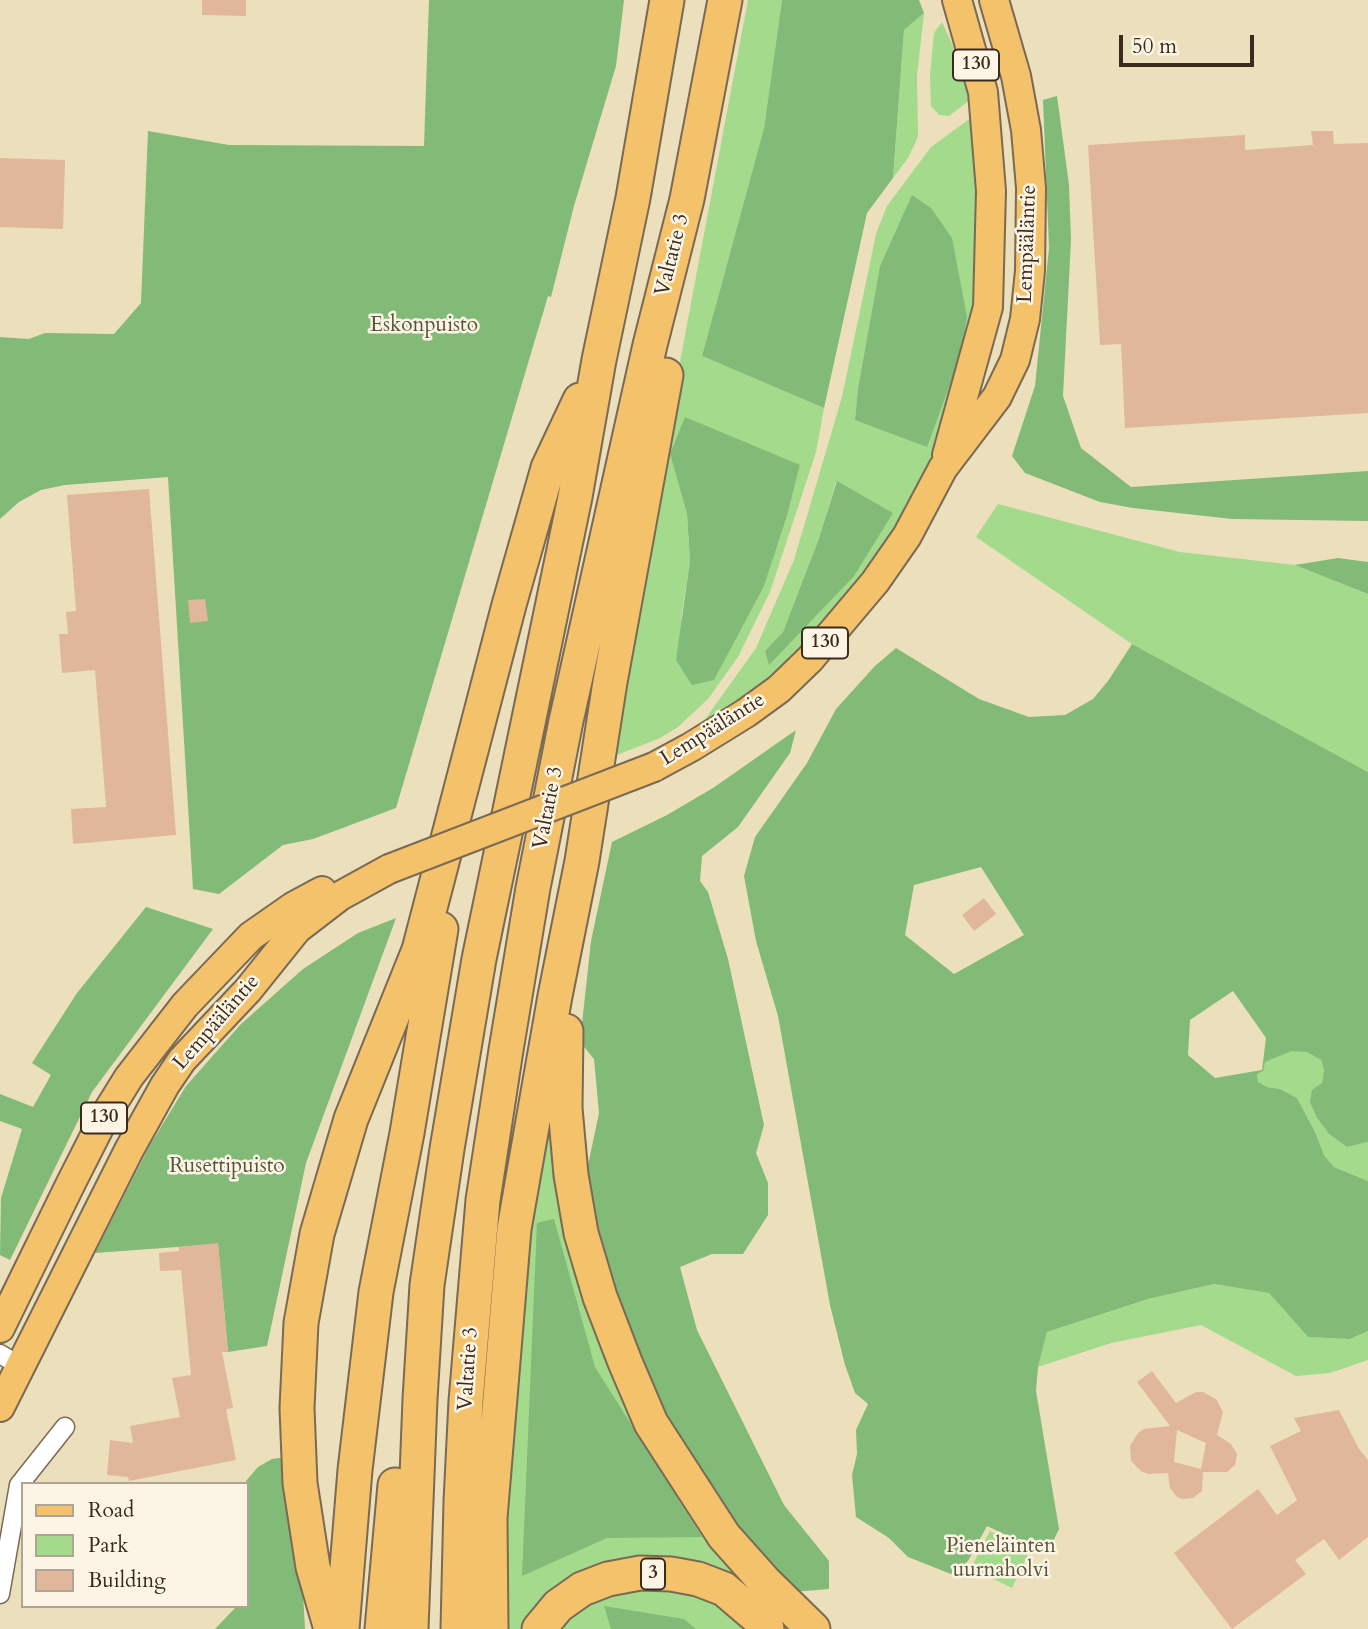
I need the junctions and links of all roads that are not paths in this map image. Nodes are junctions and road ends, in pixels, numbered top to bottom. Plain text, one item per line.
1 (667, 0) edge
2 (725, 0) edge
3 (957, 0) edge
4 (994, 0) edge
5 (687, 200) junction
6 (598, 360) junction
7 (943, 468) junction
8 (471, 751) junction
9 (582, 861) junction
10 (388, 869) junction
11 (428, 1285) junction
12 (0, 1328) edge
13 (10, 1359) edge
14 (0, 1407) edge
15 (65, 1427) dead end
16 (21, 1482) edge
17 (21, 1482) edge
18 (0, 1594) edge
19 (331, 1629) edge
20 (342, 1629) edge
21 (382, 1629) edge
22 (411, 1629) edge
23 (458, 1629) edge
24 (491, 1629) edge
25 (539, 1629) edge
26 (767, 1629) edge
27 (813, 1629) edge

1 - 6 highway, Valtatie 3
2 - 5 highway, Valtatie 3
3 - 7 main road, Lempääläntie / 130
4 - 7 main road, Lempääläntie / 130
5 - 9 highway
5 - 23 highway, Valtatie 3
6 - 8 highway
6 - 11 highway, Valtatie 3
7 - 10 main road, Lempääläntie / 130, bridge
8 - 19 highway
8 - 20 highway
9 - 24 highway
9 - 27 highway
10 - 12 main road, Lempääläntie / 130
10 - 13 main road, Lempääläntie / 130
11 - 21 highway
11 - 22 highway, Valtatie 3
13 - 14 main road, Lempääläntie / 130
15 - 16 street
17 - 18 street
25 - 26 highway, 3

